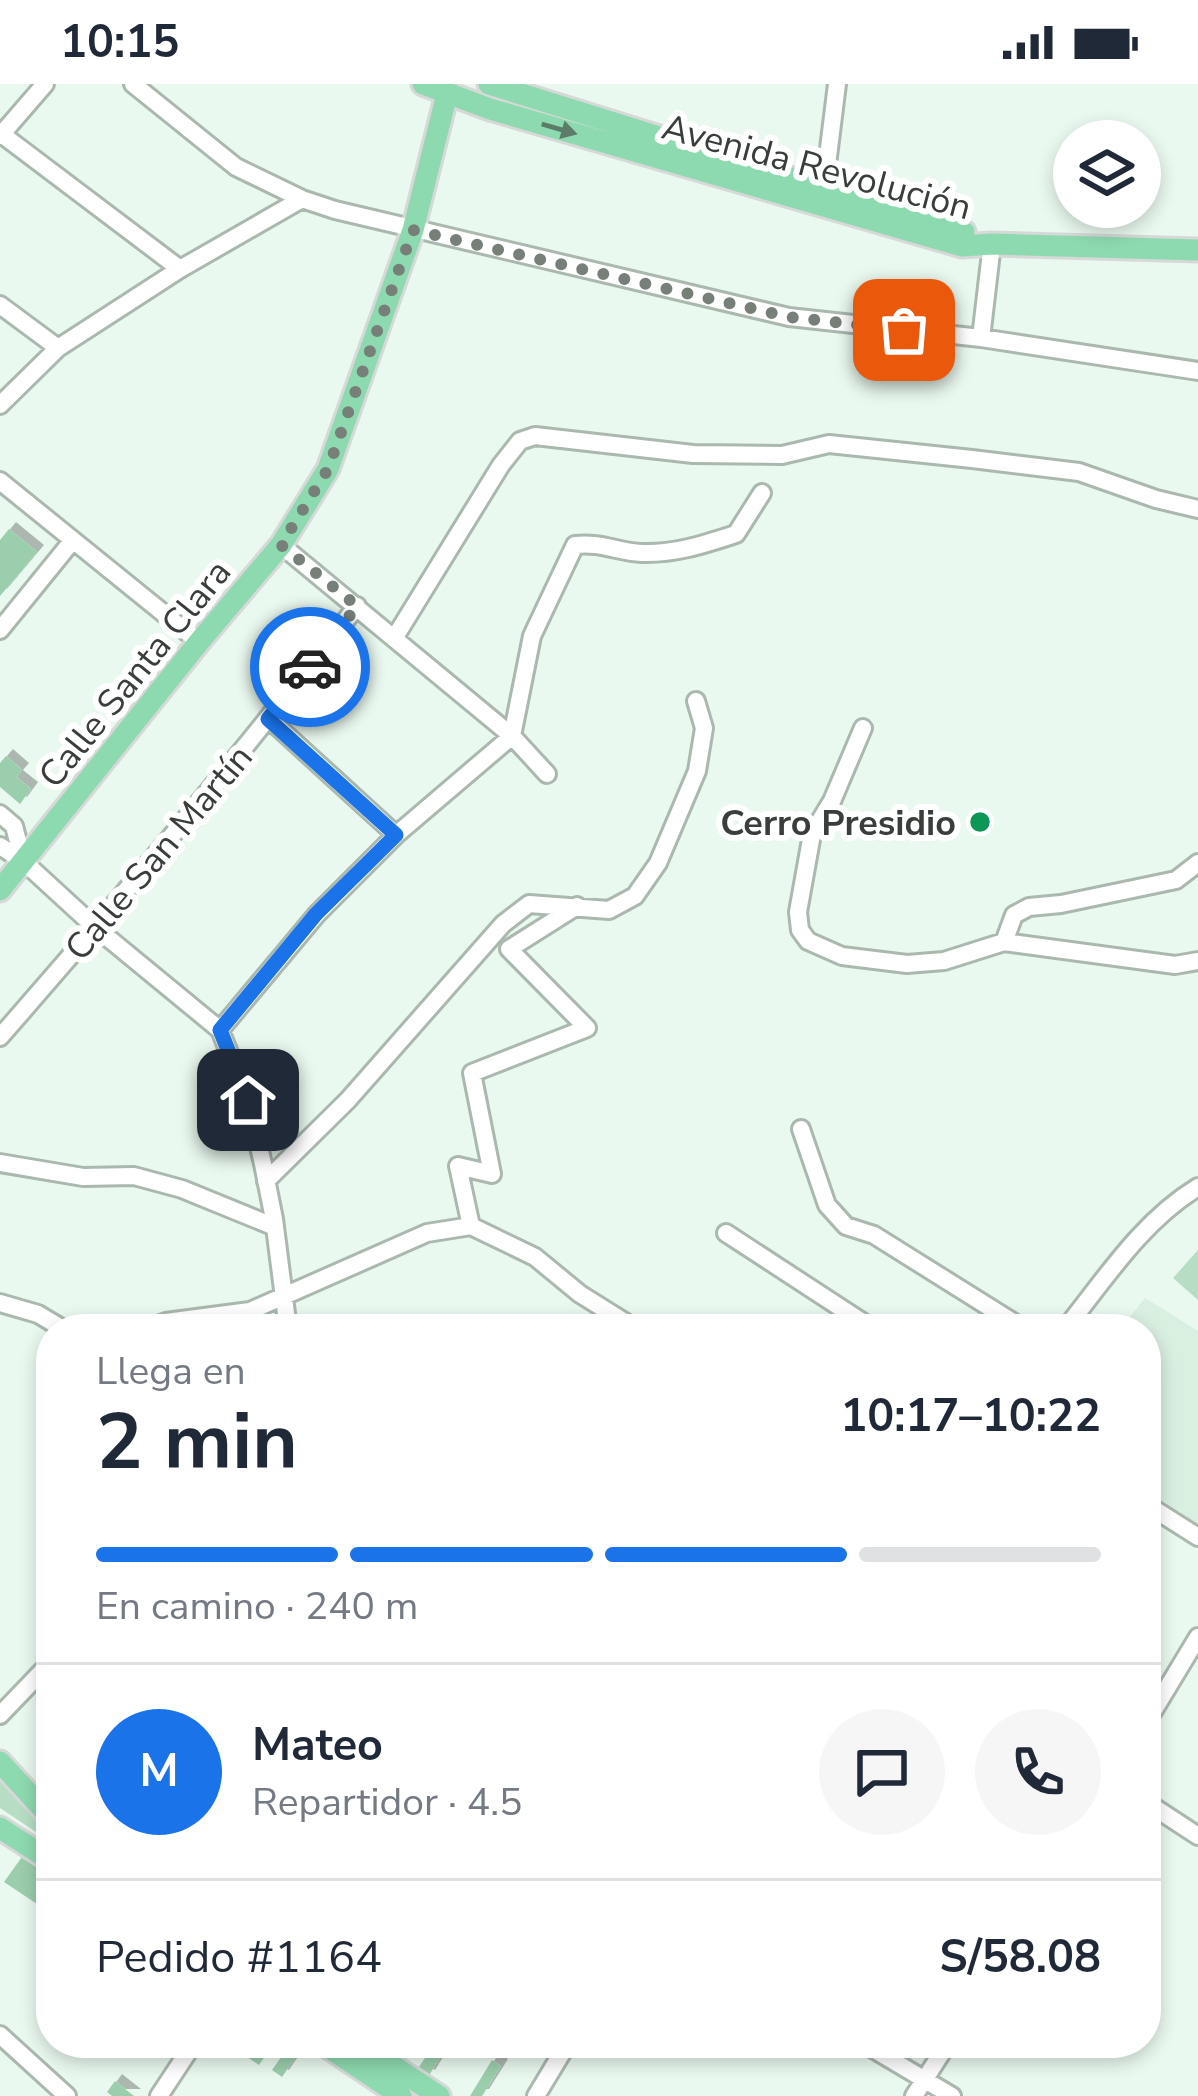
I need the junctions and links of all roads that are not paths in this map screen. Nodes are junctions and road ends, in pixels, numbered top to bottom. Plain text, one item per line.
1 (45, 84) edge
2 (133, 84) edge
3 (423, 84) edge
4 (489, 84) edge
5 (837, 84) edge
6 (448, 89) edge
7 (0, 134) edge
8 (824, 189) junction
9 (302, 199) junction
10 (413, 230) junction
11 (985, 244) junction
12 (1198, 250) edge
13 (180, 269) junction
14 (0, 305) edge
15 (981, 338) junction
16 (58, 348) junction
17 (1198, 371) edge
18 (0, 405) edge
19 (0, 482) edge
20 (763, 493) dead end
21 (1198, 509) edge
22 (73, 540) junction
23 (281, 545) junction
24 (357, 606) junction
25 (0, 630) edge
26 (394, 638) junction
27 (199, 642) junction
28 (696, 701) dead end
29 (268, 719) junction
30 (863, 728) dead end
31 (512, 736) junction
32 (547, 774) dead end
33 (0, 814) edge
34 (396, 835) junction
35 (0, 846) edge
36 (23, 861) junction
37 (1198, 863) edge
38 (0, 890) edge
39 (577, 906) junction
40 (96, 928) junction
41 (1004, 942) junction
42 (1198, 962) edge
43 (220, 1030) junction
44 (0, 1037) edge
45 (800, 1130) dead end
46 (0, 1163) edge
47 (266, 1181) junction
48 (1198, 1187) edge
49 (470, 1226) junction
50 (275, 1227) junction
51 (726, 1233) dead end
52 (282, 1298) junction
53 (0, 1303) edge
54 (38, 1314) edge
55 (227, 1314) edge
56 (285, 1314) edge
57 (612, 1314) edge
58 (850, 1314) edge
59 (1000, 1314) edge
60 (1077, 1314) edge
61 (1161, 1514) edge
62 (1198, 1537) edge
63 (1198, 1637) edge
64 (36, 1677) edge
65 (1161, 1698) edge
66 (0, 1714) edge
67 (0, 1762) edge
68 (36, 1802) edge
69 (1161, 1812) edge
70 (0, 1828) edge
71 (1198, 1836) edge
72 (36, 1852) edge
73 (0, 2035) edge
74 (184, 2058) edge
75 (344, 2058) edge
76 (381, 2058) edge
77 (559, 2058) edge
78 (882, 2058) edge
79 (938, 2058) edge
80 (920, 2088) edge
81 (67, 2096) edge
82 (159, 2096) edge
83 (401, 2096) edge
84 (440, 2096) edge
85 (536, 2096) edge
86 (952, 2096) edge

1 - 7 street
2 - 9 street
3 - 6 main road, Avenida Revolución
4 - 8 main road, Avenida Revolución
5 - 8 street
6 - 10 main road, Calle Santa Clara
6 -> 11 main road, Avenida Revolución
7 - 13 street
8 - 11 main road, Avenida Revolución
9 - 10 street
9 - 13 street
10 - 15 street
10 - 23 main road, Calle Santa Clara
11 - 12 main road
11 - 15 street
13 - 16 street
14 - 16 street
15 - 17 street
16 - 18 street
19 - 22 street
20 - 31 street
21 - 26 street
22 - 25 street
22 - 27 street
23 - 24 street
23 - 27 main road, Calle Santa Clara
24 - 26 street
24 - 29 street, Calle San Martín
26 - 31 street
27 - 36 main road, Calle Santa Clara
28 - 39 street
29 - 34 street
29 - 40 street, Calle San Martín
30 - 41 street
31 - 32 street
31 - 34 street
33 - 36 street
34 - 43 street
35 - 36 street
36 - 38 main road, Calle Santa Clara
36 - 40 street
37 - 41 street
39 - 47 street
39 - 49 street
40 - 43 street
40 - 44 street, Calle San Martín
41 - 42 street
43 - 47 street
45 - 59 street
46 - 50 street
47 - 50 street
48 - 60 street
49 - 52 street
49 - 57 street
50 - 52 street
51 - 58 street
52 - 55 street
52 - 56 street
53 - 54 street
61 - 62 street
63 - 65 street
64 - 66 street
67 - 68 main road
69 - 71 street
70 - 72 main road
73 - 81 street
74 - 82 street
75 - 83 main road
76 - 84 main road
77 - 85 street
78 - 80 street
79 - 80 street
80 - 86 street

